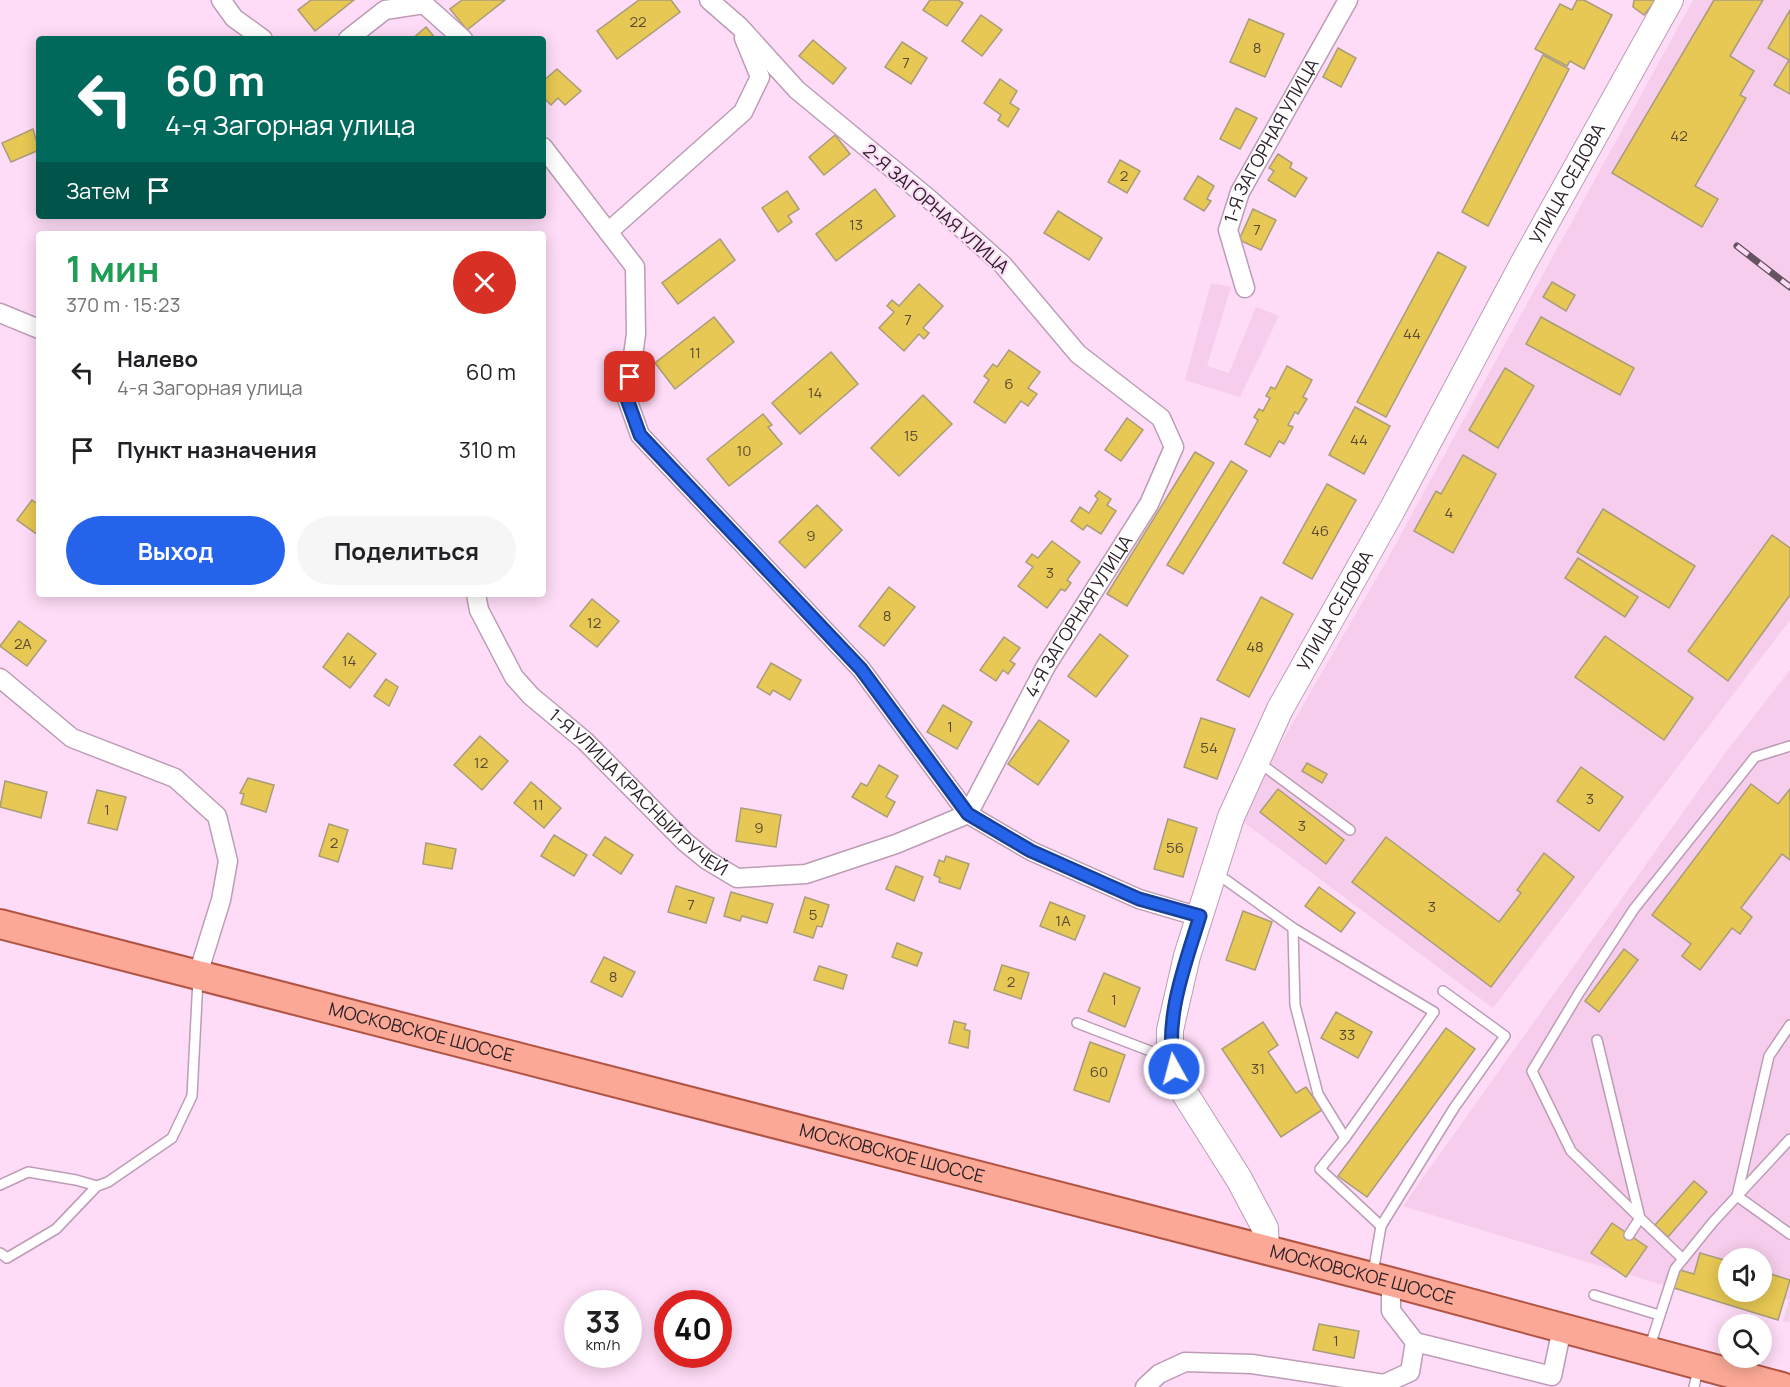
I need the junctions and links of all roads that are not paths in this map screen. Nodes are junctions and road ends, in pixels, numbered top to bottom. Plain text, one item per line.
1 (221, 0) edge
2 (709, 0) edge
3 (1348, 0) edge
4 (1670, 0) edge
5 (740, 27) junction
6 (259, 36) edge
7 (352, 36) edge
8 (460, 36) edge
9 (546, 151) edge
10 (608, 232) junction
11 (1245, 288) dead end
12 (0, 313) edge
13 (36, 328) edge
14 (1161, 418) joint
15 (477, 597) edge
16 (0, 678) edge
17 (1790, 746) edge
18 (1254, 763) junction
19 (968, 814) junction
20 (1350, 830) dead end
21 (1214, 875) junction
22 (1200, 916) junction
23 (0, 924) edge
24 (1293, 928) junction
25 (198, 974) junction
26 (1443, 991) dead end
27 (1077, 1023) dead end
28 (1790, 1025) edge
29 (1597, 1040) dead end
30 (1170, 1050) junction
31 (1345, 1138) junction
32 (1790, 1139) edge
33 (0, 1185) edge
34 (97, 1186) junction
35 (1737, 1196) junction
36 (1640, 1218) junction
37 (1381, 1226) junction
38 (1790, 1234) edge
39 (1629, 1235) dead end
40 (1266, 1251) junction
41 (0, 1253) edge
42 (1683, 1259) junction
43 (1382, 1280) junction
44 (1594, 1294) dead end
45 (1659, 1315) junction
46 (1562, 1328) junction
47 (1415, 1342) junction
48 (1649, 1352) junction
49 (1696, 1376) edge
50 (1551, 1381) edge
51 (1145, 1387) edge
52 (1782, 1387) edge

1 - 6 street
2 - 5 street, 2-Я ЗАГОРНАЯ УЛИЦА
3 - 11 street, 1-Я ЗАГОРНАЯ УЛИЦА
4 - 18 street, УЛИЦА СЕДОВА
5 - 10 street
5 - 14 street, 2-Я ЗАГОРНАЯ УЛИЦА
7 - 8 street
9 - 10 street
10 - 19 street
12 - 13 street
14 - 19 street, 4-Я ЗАГОРНАЯ УЛИЦА
15 - 19 street, 1-Я УЛИЦА КРАСНЫЙ РУЧЕЙ
16 - 25 street
17 - 36 lane
18 - 20 lane
18 - 21 street, УЛИЦА СЕДОВА
19 - 22 street
21 - 22 street, УЛИЦА СЕДОВА
21 - 24 lane
22 - 30 street, УЛИЦА СЕДОВА
23 - 25 main road, МОСКОВСКОЕ ШОССЕ
24 - 31 lane
24 - 31 lane
25 - 34 lane
25 - 40 main road, МОСКОВСКОЕ ШОССЕ
26 - 37 lane
27 - 30 lane
28 - 35 lane
29 - 36 lane
30 - 40 street, УЛИЦА СЕДОВА
31 - 37 lane
32 - 35 lane
33 - 34 lane
34 - 41 lane
35 - 38 lane
35 - 42 lane
36 - 39 lane
36 - 42 lane
37 - 43 lane
40 - 43 main road, МОСКОВСКОЕ ШОССЕ
42 - 45 lane
43 - 46 main road, МОСКОВСКОЕ ШОССЕ
43 - 47 street
44 - 45 lane
45 - 48 lane
46 - 48 main road, МОСКОВСКОЕ ШОССЕ
46 - 50 street
47 - 50 street
47 - 51 street
48 - 49 main road, МОСКОВСКОЕ ШОССЕ
49 - 52 main road, МОСКОВСКОЕ ШОССЕ

